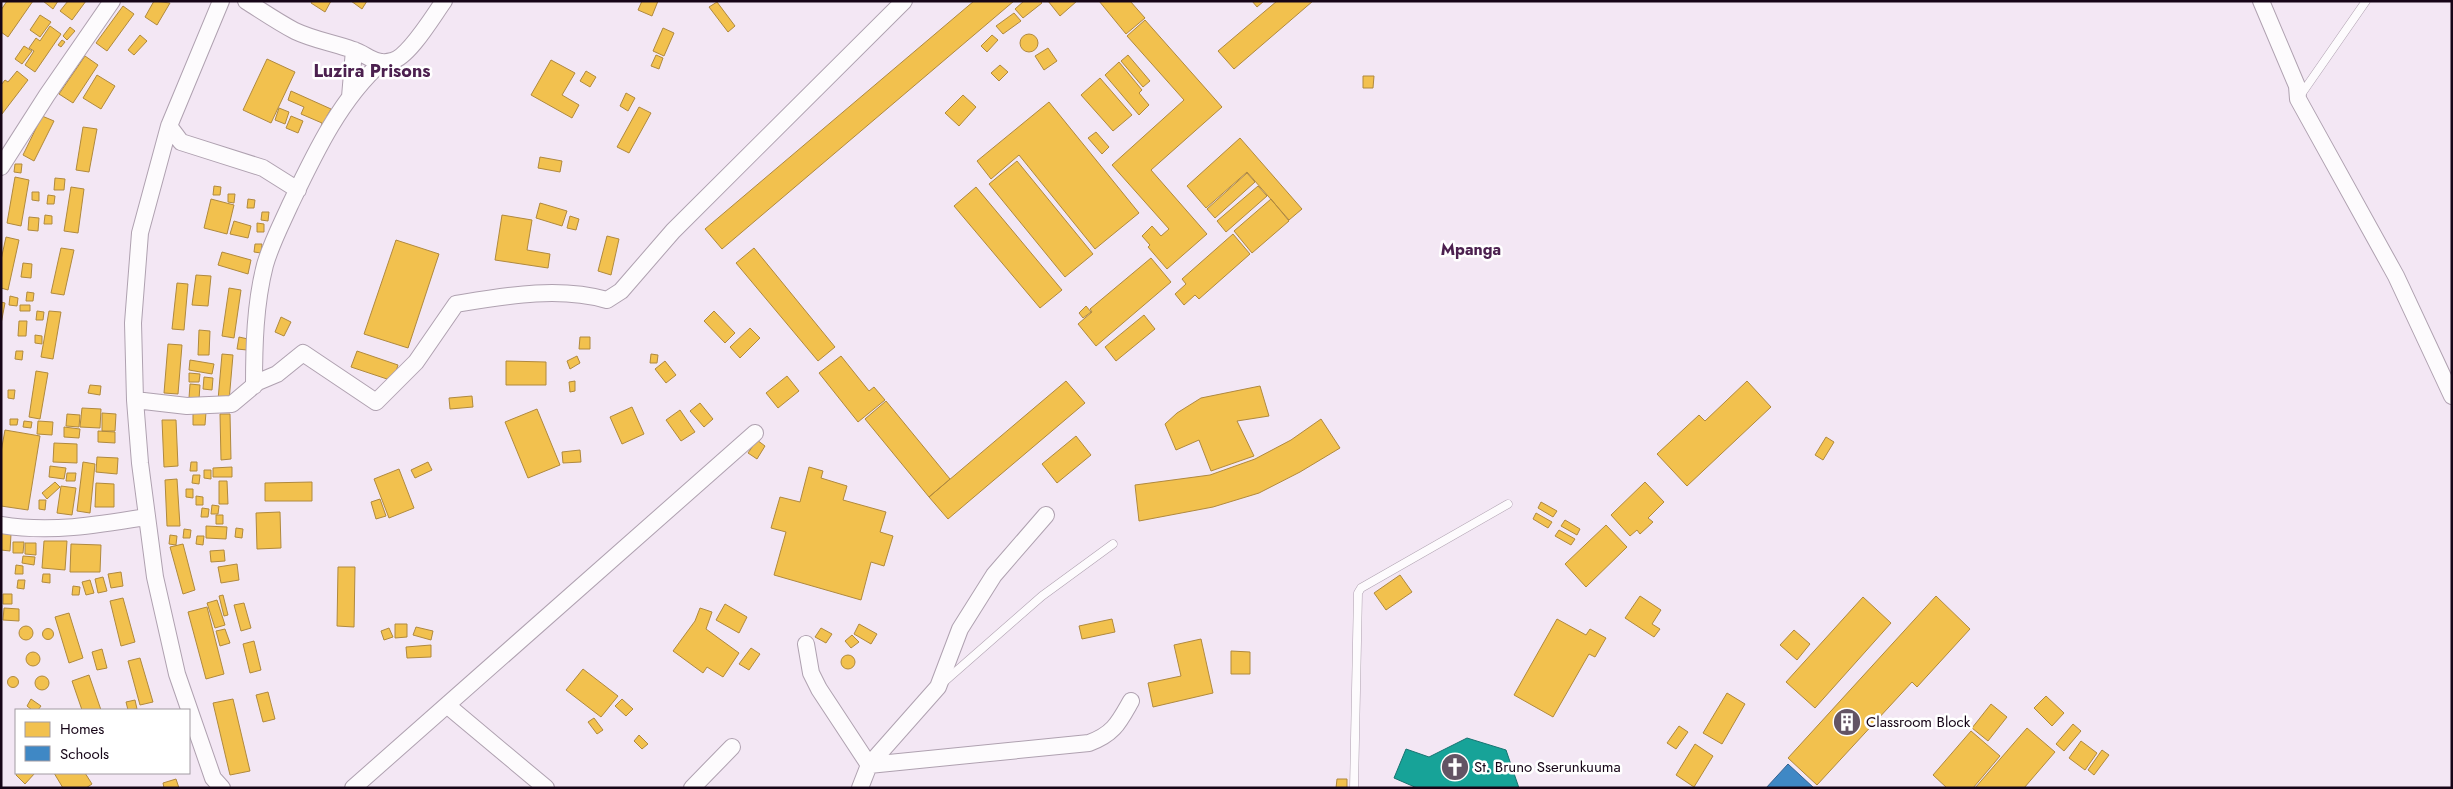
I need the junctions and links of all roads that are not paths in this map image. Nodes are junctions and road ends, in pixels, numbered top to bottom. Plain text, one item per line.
1 (112, 1) edge
2 (221, 1) edge
3 (246, 1) edge
4 (444, 1) edge
5 (904, 1) edge
6 (2261, 1) edge
7 (2366, 1) edge
8 (354, 50) junction
9 (382, 62) junction
10 (350, 97) junction
11 (2298, 99) junction
12 (169, 126) junction
13 (1, 168) edge
14 (298, 190) junction
15 (254, 386) junction
16 (2452, 396) edge
17 (135, 400) junction
18 (755, 433) dead end
19 (1508, 504) dead end
20 (1046, 515) dead end
21 (147, 517) junction
22 (1, 525) edge
23 (1113, 544) dead end
24 (806, 644) dead end
25 (938, 687) junction
26 (1131, 701) dead end
27 (448, 706) junction
28 (189, 709) edge
29 (190, 711) edge
30 (732, 747) dead end
31 (869, 765) junction
32 (222, 788) edge
33 (353, 788) edge
34 (546, 788) edge
35 (692, 788) edge
36 (860, 788) edge
37 (1354, 788) edge

1 - 13 street
2 - 12 street
3 - 8 street
4 - 9 street
5 - 15 street
6 - 11 street
7 - 11 lane
8 - 9 street
8 - 10 street
9 - 10 street
10 - 14 street
11 - 16 street
12 - 14 street
12 - 17 street
14 - 15 street
15 - 17 street
17 - 21 street
18 - 27 street
19 - 37 lane
20 - 25 street
21 - 22 street
21 - 28 street
23 - 25 lane
24 - 31 street
25 - 31 street
26 - 31 street
27 - 33 street
27 - 34 street
29 - 32 street
30 - 35 street
31 - 36 street

